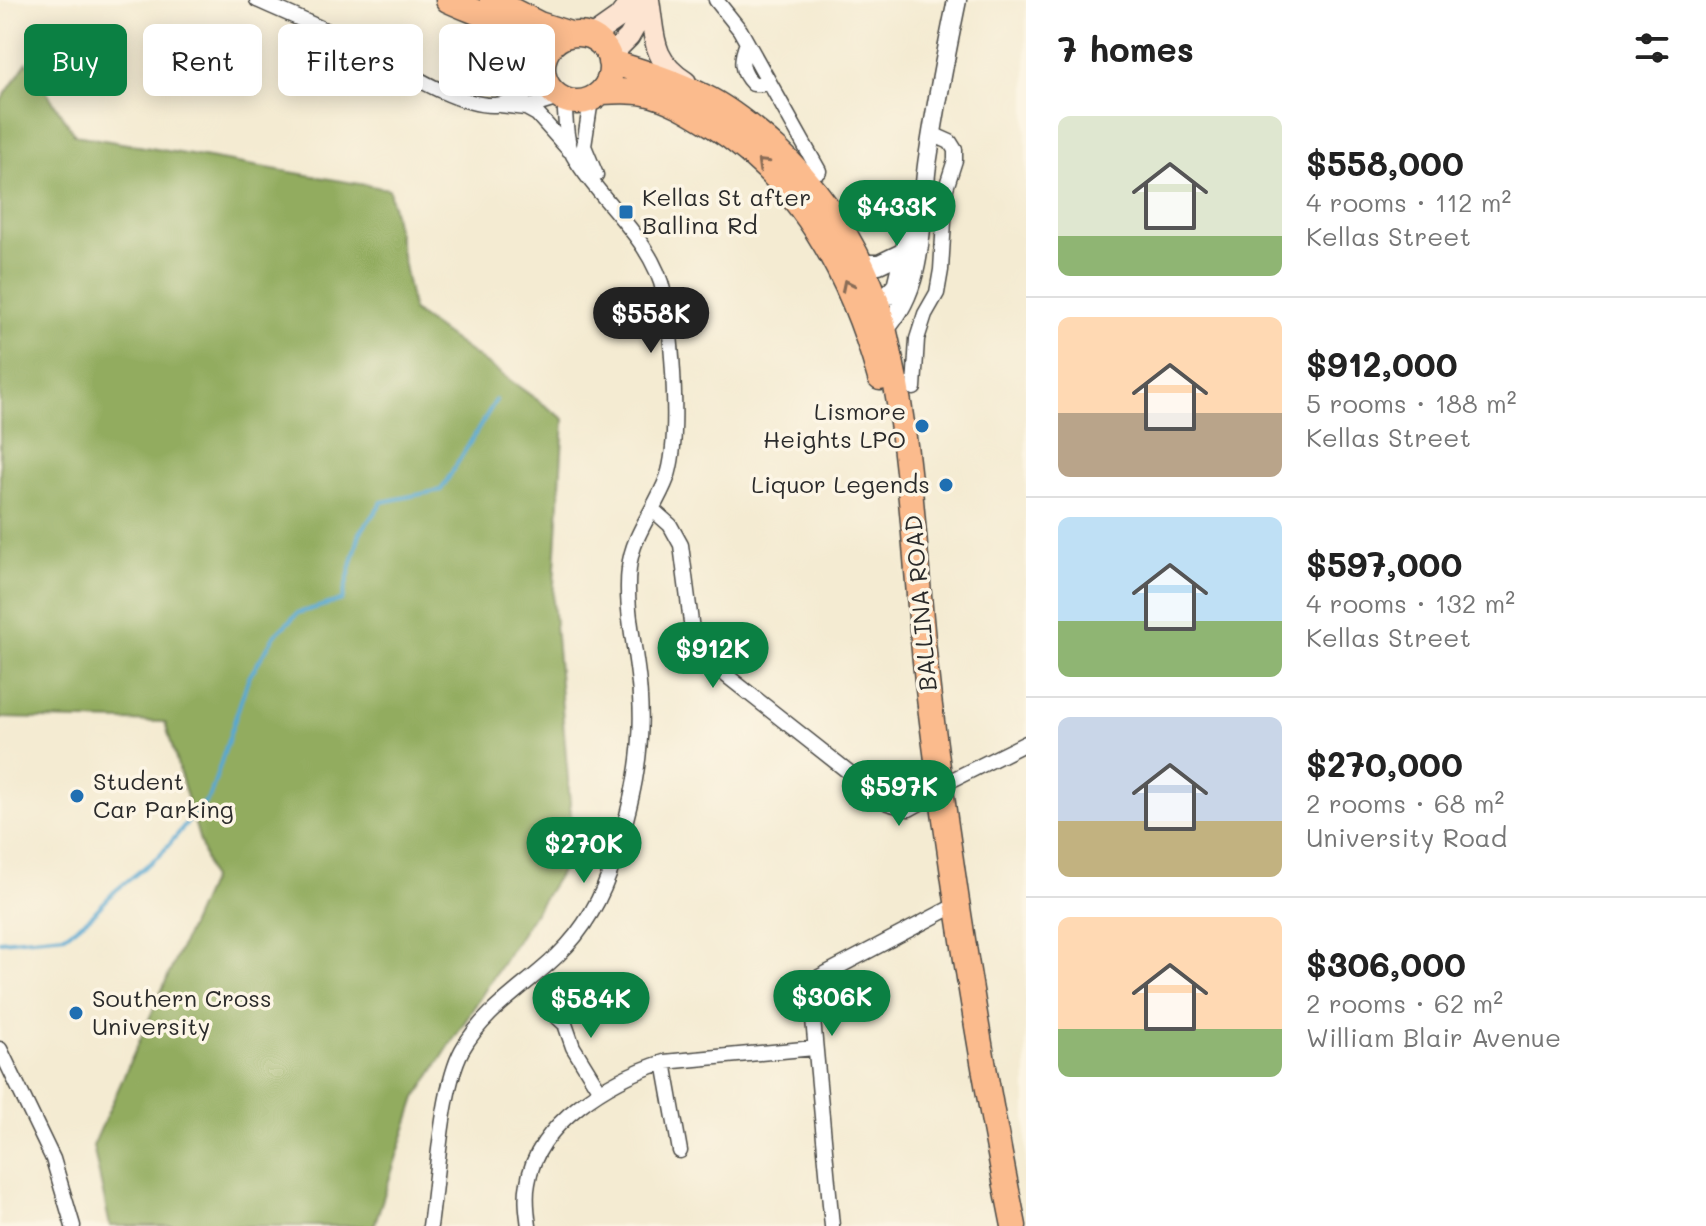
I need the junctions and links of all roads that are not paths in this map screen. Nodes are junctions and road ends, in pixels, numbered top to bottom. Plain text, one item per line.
1 (257, 0) edge
2 (448, 0) edge
3 (492, 0) edge
4 (716, 0) edge
5 (957, 0) edge
6 (643, 2) edge
7 (498, 24) edge
8 (581, 36) junction
9 (555, 44) edge
10 (610, 60) junction
11 (555, 88) edge
12 (555, 94) edge
13 (522, 96) edge
14 (541, 96) edge
15 (596, 96) junction
16 (705, 96) junction
17 (498, 105) junction
18 (526, 108) junction
19 (932, 134) junction
20 (572, 153) junction
21 (819, 171) dead end
22 (925, 176) junction
23 (613, 207) junction
24 (904, 252) junction
25 (861, 264) junction
26 (878, 305) junction
27 (885, 329) junction
28 (872, 351) junction
29 (914, 388) dead end
30 (653, 510) junction
31 (1026, 743) edge
32 (934, 792) junction
33 (952, 908) junction
34 (553, 1013) dead end
35 (814, 1048) junction
36 (0, 1049) edge
37 (664, 1062) junction
38 (600, 1091) junction
39 (680, 1151) dead end
40 (73, 1226) edge
41 (430, 1226) edge
42 (529, 1226) edge
43 (832, 1226) edge
44 (999, 1226) edge
45 (1014, 1226) edge

1 - 17 street
2 - 7 main road
3 - 8 main road
4 - 21 street
5 - 19 street
6 - 8 main road
6 - 10 main road
6 - 16 main road
8 - 9 main road
8 - 10 main road
10 - 15 main road
10 - 16 main road, BALLINA ROAD
11 - 15 main road
12 - 20 street
13 - 17 street
14 - 18 street
15 - 23 street
28 -> 15 main road, BALLINA ROAD
16 - 25 main road, BALLINA ROAD
17 - 18 street
18 - 20 street
19 - 22 street
19 - 29 street
20 - 23 street
22 - 24 street
22 - 27 street
23 - 30 street
24 - 25 street
24 - 26 street
25 - 26 main road, BALLINA ROAD
26 - 27 main road, BALLINA ROAD
26 - 28 street
27 - 32 main road, BALLINA ROAD
28 - 32 main road, BALLINA ROAD
30 - 32 street
30 - 41 street
31 - 32 street
32 - 33 main road, BALLINA ROAD
33 - 35 street
33 - 44 main road, BALLINA ROAD
33 - 45 main road, BALLINA ROAD
34 - 38 street
35 - 37 street
35 - 43 street
36 - 40 street
37 - 38 street
37 - 39 street
38 - 42 street

